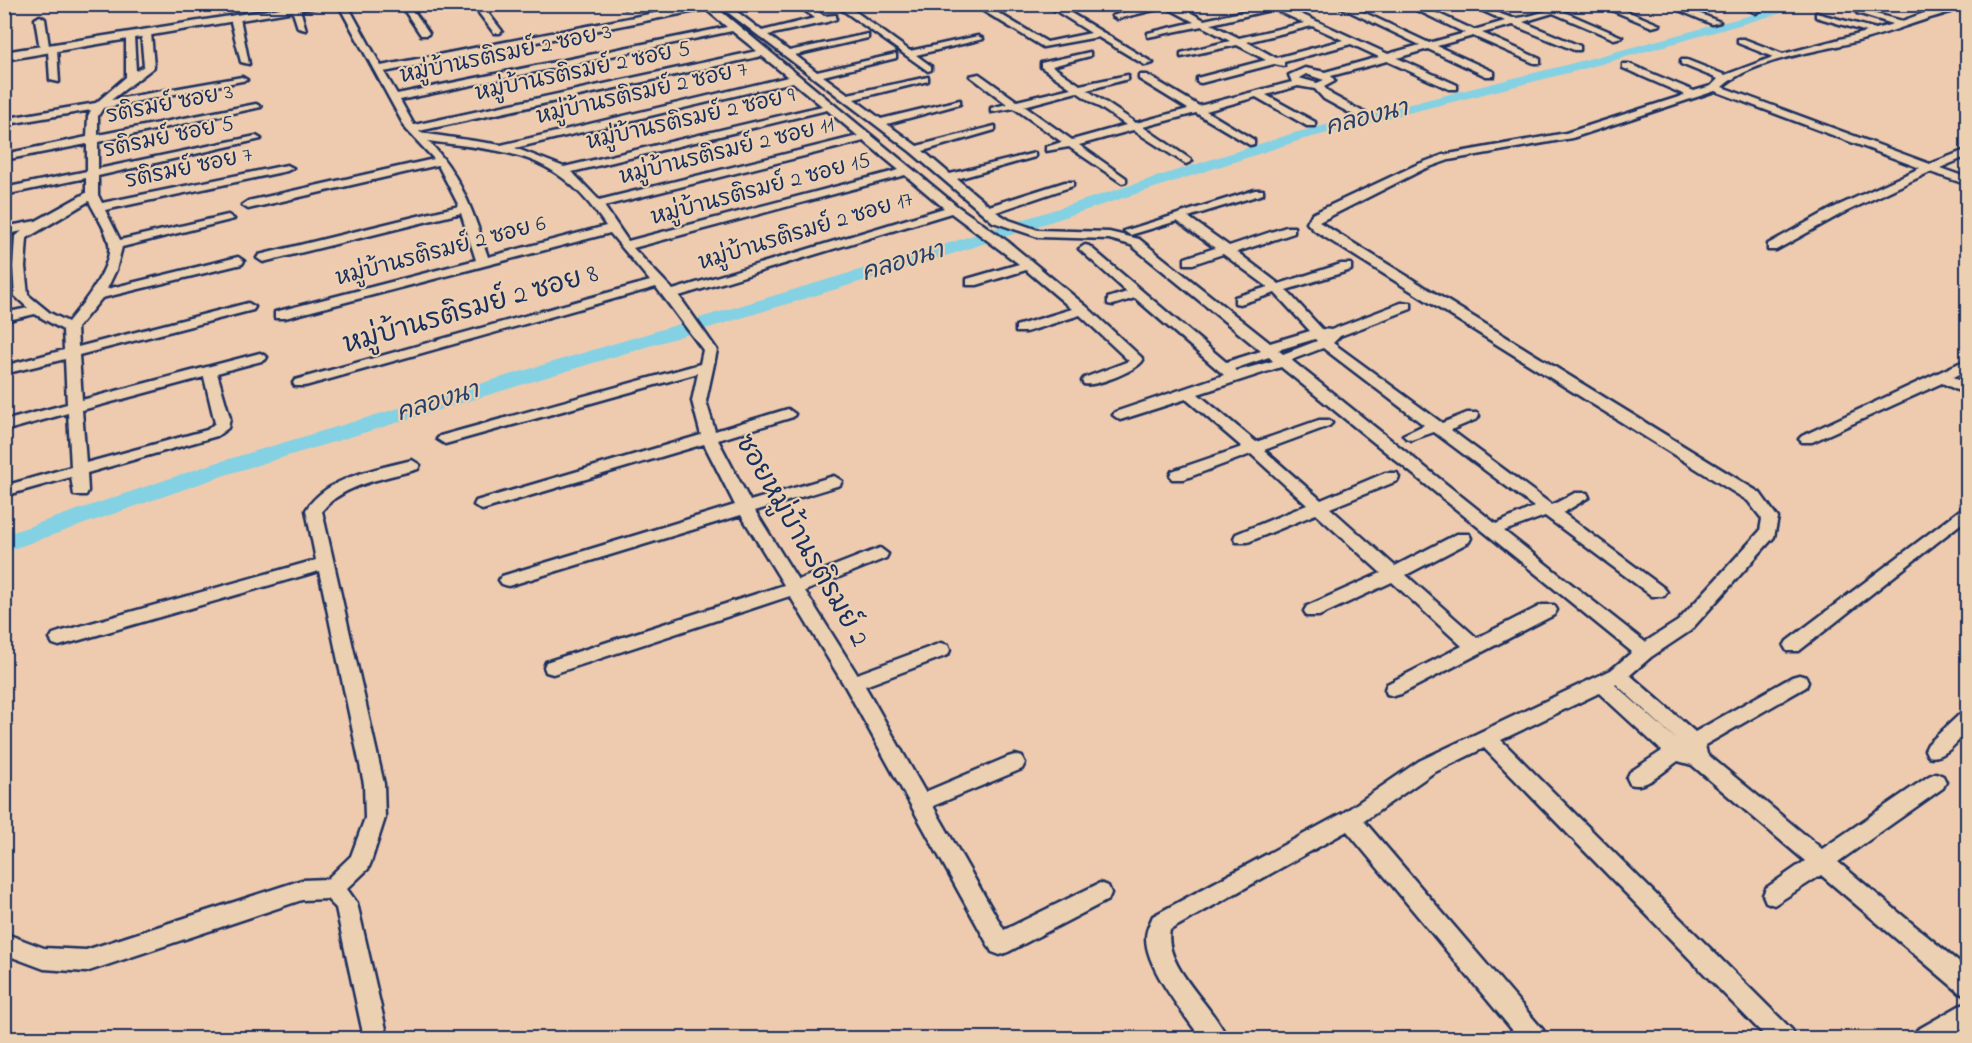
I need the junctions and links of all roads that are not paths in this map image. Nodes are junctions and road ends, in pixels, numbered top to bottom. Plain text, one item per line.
1 (331, 4) edge
2 (342, 4) edge
3 (404, 4) edge
4 (476, 4) edge
5 (800, 4) edge
6 (838, 4) edge
7 (976, 4) edge
8 (1049, 4) edge
9 (1166, 4) edge
10 (1338, 4) edge
11 (1408, 4) edge
12 (1472, 4) edge
13 (1537, 4) edge
14 (1576, 4) edge
15 (1601, 4) edge
16 (1668, 4) edge
17 (1742, 4) edge
18 (325, 5) edge
19 (707, 5) edge
20 (727, 5) edge
21 (1262, 6) edge
22 (287, 8) edge
23 (1955, 8) edge
24 (1756, 10) dead end
25 (1553, 11) junction
26 (1860, 11) dead end
27 (1819, 15) dead end
28 (1117, 16) dead end
29 (40, 18) dead end
30 (236, 18) junction
31 (1202, 22) junction
32 (1513, 22) junction
33 (1715, 22) dead end
34 (1313, 23) junction
35 (1900, 23) junction
36 (1655, 25) dead end
37 (303, 28) dead end
38 (733, 28) junction
39 (497, 31) dead end
40 (1876, 32) junction
41 (146, 33) junction
42 (424, 33) dead end
43 (1473, 33) junction
44 (760, 34) junction
45 (1098, 34) junction
46 (1151, 35) dead end
47 (129, 36) junction
48 (866, 36) dead end
49 (1617, 37) dead end
50 (978, 39) dead end
51 (1352, 41) junction
52 (1741, 41) dead end
53 (1240, 42) junction
54 (1428, 46) junction
55 (1577, 48) dead end
56 (49, 49) junction
57 (763, 53) junction
58 (787, 54) junction
59 (909, 54) junction
60 (1088, 54) dead end
61 (1184, 55) dead end
62 (4, 56) edge
63 (893, 56) dead end
64 (1388, 57) junction
65 (1782, 57) junction
66 (1537, 60) dead end
67 (246, 62) dead end
68 (1277, 62) junction
69 (1684, 62) dead end
70 (1148, 63) dead end
71 (1626, 66) dead end
72 (377, 70) junction
73 (1490, 74) dead end
74 (815, 75) junction
75 (1325, 75) junction
76 (975, 76) dead end
77 (1124, 77) dead end
78 (1143, 77) dead end
79 (1298, 77) junction
80 (131, 78) junction
81 (794, 79) junction
82 (1726, 79) junction
83 (55, 80) dead end
84 (242, 80) dead end
85 (1201, 80) dead end
86 (1318, 86) junction
87 (1453, 87) dead end
88 (1715, 88) junction
89 (1076, 89) junction
90 (1256, 93) junction
91 (1692, 94) junction
92 (393, 98) junction
93 (846, 98) junction
94 (956, 102) dead end
95 (99, 105) junction
96 (1016, 105) junction
97 (256, 107) dead end
98 (829, 107) junction
99 (995, 110) dead end
100 (1196, 110) junction
101 (1361, 115) dead end
102 (14, 120) dead end
103 (879, 123) junction
104 (1311, 124) dead end
105 (1134, 127) junction
106 (991, 128) dead end
107 (415, 132) junction
108 (866, 137) junction
109 (256, 139) dead end
110 (92, 140) junction
111 (1250, 142) dead end
112 (470, 144) junction
113 (1071, 144) junction
114 (498, 148) junction
115 (1050, 149) dead end
116 (915, 150) junction
117 (1968, 152) edge
118 (1031, 154) dead end
119 (4, 157) edge
120 (439, 158) junction
121 (1186, 161) dead end
122 (287, 168) dead end
123 (1930, 168) junction
124 (562, 171) junction
125 (907, 171) junction
126 (91, 174) junction
127 (949, 178) junction
128 (1122, 180) dead end
129 (1968, 182) edge
130 (1069, 184) dead end
131 (4, 192) edge
132 (1259, 192) dead end
133 (92, 195) junction
134 (597, 204) junction
135 (248, 205) dead end
136 (100, 207) junction
137 (466, 208) junction
138 (953, 209) junction
139 (986, 211) junction
140 (1178, 216) junction
141 (228, 219) dead end
142 (39, 224) junction
143 (614, 228) junction
144 (1290, 230) dead end
145 (4, 231) edge
146 (1130, 231) dead end
147 (116, 245) junction
148 (625, 246) junction
149 (1772, 247) dead end
150 (1085, 249) dead end
151 (1225, 250) junction
152 (263, 258) dead end
153 (238, 261) dead end
154 (1189, 261) dead end
155 (483, 262) junction
156 (1028, 265) junction
157 (19, 267) junction
158 (1346, 267) dead end
159 (4, 270) edge
160 (972, 282) dead end
161 (656, 283) junction
162 (1277, 288) junction
163 (1137, 292) junction
164 (97, 295) junction
165 (672, 298) junction
166 (1240, 300) dead end
167 (1113, 301) dead end
168 (1406, 306) dead end
169 (248, 307) dead end
170 (36, 310) junction
171 (1082, 310) junction
172 (280, 315) dead end
173 (4, 317) edge
174 (70, 328) junction
175 (1020, 329) dead end
176 (1326, 336) junction
177 (73, 352) junction
178 (1276, 355) junction
179 (260, 357) dead end
180 (707, 359) junction
181 (1968, 363) edge
182 (4, 370) edge
183 (209, 371) junction
184 (1229, 372) junction
185 (1942, 377) junction
186 (1089, 381) dead end
187 (300, 383) dead end
188 (1968, 391) edge
189 (1188, 393) junction
190 (75, 407) junction
191 (788, 414) dead end
192 (1120, 415) dead end
193 (1472, 416) dead end
194 (1324, 423) dead end
195 (4, 426) edge
196 (1438, 428) junction
197 (1411, 435) dead end
198 (709, 438) junction
199 (445, 439) dead end
200 (1807, 439) dead end
201 (1252, 447) junction
202 (412, 465) dead end
203 (79, 469) junction
204 (1178, 475) dead end
205 (1391, 477) dead end
206 (834, 481) dead end
207 (4, 490) edge
208 (80, 491) dead end
209 (1581, 497) dead end
210 (482, 505) dead end
211 (1318, 506) junction
212 (745, 508) junction
213 (1968, 509) edge
214 (1548, 511) junction
215 (1504, 525) dead end
216 (1242, 538) dead end
217 (1463, 538) dead end
218 (880, 554) dead end
219 (326, 564) junction
220 (1394, 574) junction
221 (508, 580) dead end
222 (795, 588) junction
223 (1658, 592) dead end
224 (1548, 610) dead end
225 (1313, 611) dead end
226 (59, 639) dead end
227 (1793, 646) dead end
228 (1476, 648) junction
229 (941, 650) dead end
230 (1644, 652) junction
231 (553, 667) dead end
232 (1610, 680) junction
233 (1799, 682) dead end
234 (853, 683) junction
235 (1394, 689) dead end
236 (1968, 718) edge
237 (1486, 738) junction
238 (1935, 750) dead end
239 (1690, 751) junction
240 (1016, 763) dead end
241 (1637, 778) dead end
242 (1936, 782) dead end
243 (922, 802) junction
244 (1350, 819) junction
245 (1822, 862) junction
246 (333, 889) junction
247 (1100, 893) dead end
248 (1774, 894) dead end
249 (4, 943) edge
250 (1968, 985) edge
251 (1968, 1012) edge
252 (376, 1038) edge
253 (1215, 1038) edge
254 (1534, 1038) edge
255 (1783, 1038) edge
256 (1926, 1038) edge

1 - 18 street
2 - 72 street
3 - 42 street
4 - 39 street
5 - 44 street
6 - 59 street
7 - 45 street
8 - 45 street
9 - 28 street
9 - 31 street
10 - 54 street
11 - 43 street
12 - 32 street
13 - 25 street
14 - 25 street
15 - 36 street
16 - 33 street
17 - 24 street
18 - 22 street
19 - 38 street
19 - 72 street
20 - 44 street
21 - 31 street
21 - 34 street
22 - 30 street
22 - 37 street
23 - 35 street
25 - 32 street
25 - 49 street
26 - 35 street
27 - 40 street
29 - 56 street
30 - 41 street
30 - 67 street
31 - 46 street
31 - 53 street
32 - 43 street
32 - 55 street
34 - 51 street
34 - 53 street
35 - 40 street
38 - 57 street
38 - 92 street, หมู่บ้านรติรมย์ 2 ซอย 3
40 - 65 street
41 - 47 street
41 - 80 street
43 - 54 street
43 - 66 street
44 - 58 street
45 - 70 street
47 - 56 street
47 - 80 street
48 - 58 street
50 - 59 street
51 - 64 street
51 - 68 street
52 - 65 street
53 - 61 street
53 - 68 street
54 - 64 street
54 - 73 street
56 - 62 street
56 - 83 street
57 - 81 street
57 - 107 street, หมู่บ้านรติรมย์ 2 ซอย 5
58 - 74 street
59 - 93 street
60 - 89 street
63 - 74 street
64 - 75 street
64 - 87 street
65 - 82 street
68 - 79 street
68 - 85 street
69 - 82 street
71 - 91 street
72 - 92 street
74 - 93 street
75 - 79 street
75 - 86 street
76 - 96 street
77 - 89 street
78 - 100 street
79 - 86 street
79 - 90 street
80 - 95 street
81 - 98 street
81 - 114 street, หมู่บ้านรติรมย์ 2 ซอย 7
82 - 88 street
84 - 95 street
86 - 101 street
88 - 91 street
88 - 123 street
89 - 96 street
89 - 105 street
90 - 100 street
90 - 104 street
91 - 230 street
92 - 107 street
93 - 103 street
94 - 103 street
95 - 102 street
95 - 110 street
96 - 99 street
96 - 113 street
97 - 110 street, รติรมย์ ซอย 3
98 - 108 street
98 - 124 street, หมู่บ้านรติรมย์ 2 ซอย 9
100 - 105 street
100 - 111 street
103 - 116 street
105 - 113 street
105 - 121 street
106 - 116 street
107 - 112 street
107 - 120 street
108 - 125 street
108 - 134 street, หมู่บ้านรติรมย์ 2 ซอย 11
109 - 126 street, รติรมย์ ซอย 5
110 - 119 street, รติรมย์ ซอย 3
110 - 126 street
112 - 114 street
112 - 120 street
113 - 115 street
113 - 128 street
114 - 124 street
116 - 127 street
117 - 123 street
118 - 127 street
120 - 135 street
120 - 137 street
122 - 136 street, รติรมย์ ซอย 7
123 - 129 street
123 - 149 street
124 - 134 street
125 - 138 street
125 - 148 street, หมู่บ้านรติรมย์ 2 ซอย 15
126 - 131 street, รติรมย์ ซอย 5
126 - 133 street
127 - 139 street
130 - 139 street
132 - 140 street
133 - 136 street
133 - 142 street
134 - 143 street
136 - 147 street
137 - 152 street
137 - 155 street
138 - 156 street
138 - 165 street, หมู่บ้านรติรมย์ 2 ซอย 17
139 - 178 street
140 - 146 street
140 - 151 street
141 - 147 street
142 - 145 street
142 - 157 street
143 - 148 street
143 - 155 street, หมู่บ้านรติรมย์ 2 ซอย 6
144 - 151 street
147 - 164 street
148 - 161 street
150 - 163 street
151 - 154 street
151 - 162 street
153 - 164 street
155 - 172 street, หมู่บ้านรติรมย์ 2 ซอย 6
156 - 160 street
156 - 171 street
157 - 159 street
157 - 170 street
158 - 162 street
161 - 165 street
161 - 187 street, หมู่บ้านรติรมย์ 2 ซอย 8
162 - 166 street
162 - 176 street
163 - 167 street
163 - 184 street
164 - 174 street
165 - 180 street
168 - 176 street
169 - 177 street
170 - 173 street
170 - 174 street
171 - 175 street
171 - 186 street
174 - 177 street
176 - 178 street
176 - 196 street
177 - 182 street
177 - 190 street
178 - 184 street
178 - 230 street
179 - 183 street
180 - 198 street, ซอยหมู่บ้านรติรมย์ 2
180 - 199 street
181 - 185 street
183 - 190 street
183 - 203 street
184 - 189 street
185 - 188 street
185 - 200 street
189 - 192 street
189 - 201 street
190 - 195 street
190 - 203 street
191 - 198 street
193 - 196 street
194 - 201 street
196 - 197 street
196 - 214 street
198 - 210 street
198 - 212 street, ซอยหมู่บ้านรติรมย์ 2
201 - 204 street
201 - 211 street
202 - 219 street
203 - 207 street
203 - 208 street
205 - 211 street
206 - 212 street
209 - 214 street
211 - 216 street
211 - 220 street
212 - 221 street
212 - 222 street, ซอยหมู่บ้านรติรมย์ 2
213 - 227 street
214 - 215 street
214 - 223 street
217 - 220 street
218 - 222 street
219 - 226 street
219 - 246 street
220 - 225 street
220 - 228 street
222 - 231 street
222 - 234 street, ซอยหมู่บ้านรติรมย์ 2
224 - 228 street
228 - 235 street
229 - 234 street
230 - 232 street
232 - 237 street
232 - 239 street
233 - 239 street
234 - 243 street, ซอยหมู่บ้านรติรมย์ 2
236 - 238 street
237 - 244 street
237 - 255 street
239 - 241 street
239 - 245 street
240 - 243 street
242 - 245 street
243 - 247 street, ซอยหมู่บ้านรติรมย์ 2
244 - 253 street
244 - 254 street
245 - 248 street
245 - 250 street
246 - 249 street
246 - 252 street
251 - 256 street

